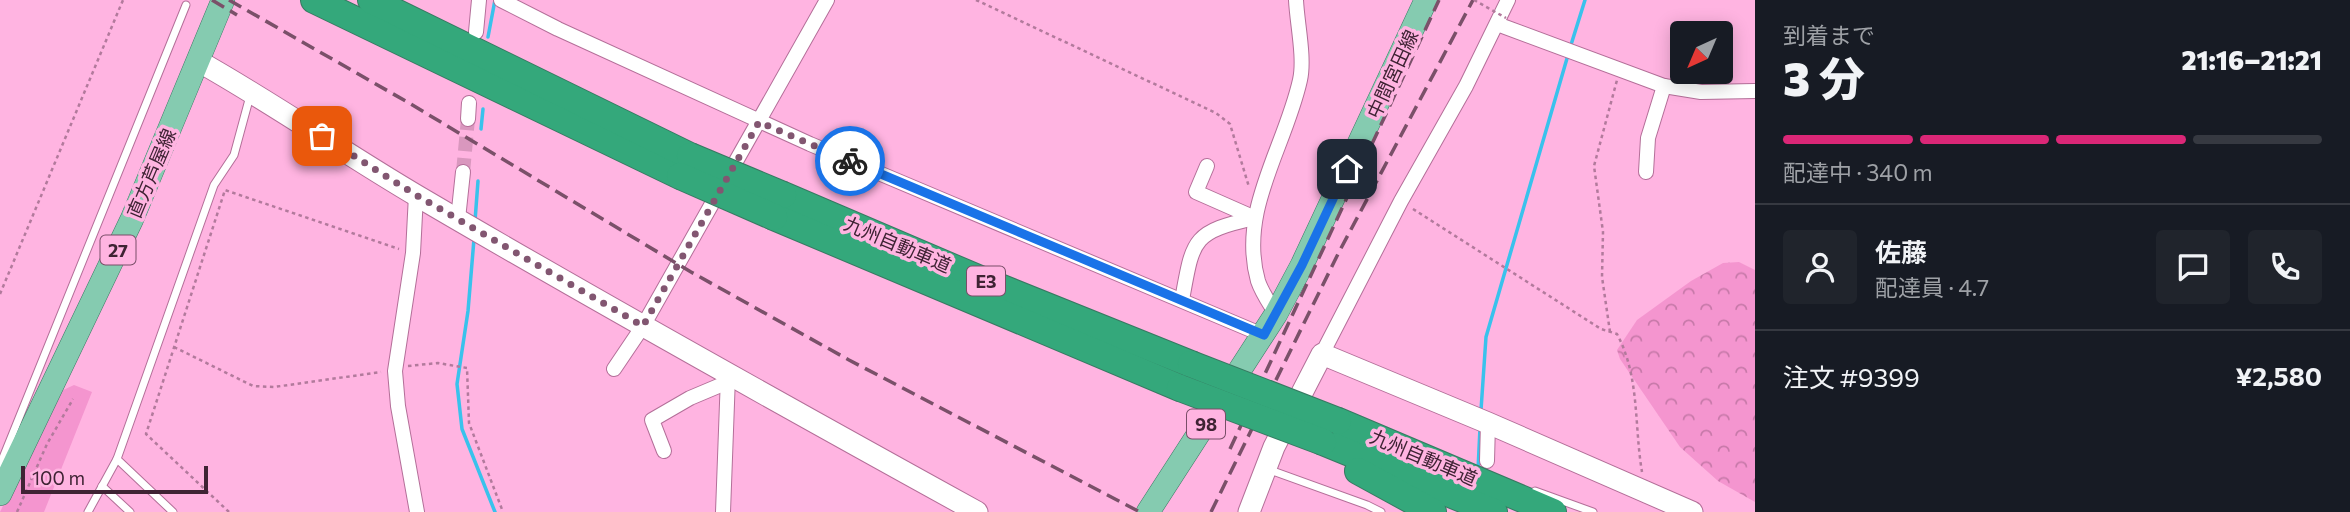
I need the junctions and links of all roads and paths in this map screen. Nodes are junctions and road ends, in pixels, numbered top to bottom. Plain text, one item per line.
1 (123, 0) edge
2 (223, 0) edge
3 (314, 0) edge
4 (371, 0) edge
5 (479, 0) edge
6 (827, 0) edge
7 (976, 0) edge
8 (1296, 0) edge
9 (1426, 0) edge
10 (1474, 0) edge
11 (1508, 0) edge
12 (503, 1) edge
13 (186, 5) dead end
14 (1501, 21) junction
15 (476, 32) dead end
16 (198, 61) junction
17 (1620, 69) junction
18 (1664, 86) junction
19 (1755, 91) edge
20 (251, 92) junction
21 (469, 103) dead end
22 (468, 119) tunnel mouth
23 (759, 122) junction
24 (685, 166) junction
25 (1207, 166) dead end
26 (463, 172) tunnel mouth
27 (1646, 172) dead end
28 (416, 195) junction
29 (1401, 201) junction
30 (779, 206) junction
31 (1255, 214) junction
32 (461, 221) junction
33 (413, 253) junction
34 (0, 294) edge
35 (1182, 300) junction
36 (1276, 314) junction
37 (643, 326) junction
38 (1610, 332) junction
39 (1264, 335) junction
40 (174, 347) junction
41 (1322, 355) junction
42 (614, 369) dead end
43 (395, 371) junction
44 (728, 379) junction
45 (73, 399) dead end
46 (1488, 423) junction
47 (1327, 438) junction
48 (1382, 440) junction
49 (664, 451) dead end
50 (117, 459) junction
51 (0, 465) edge
52 (1481, 465) joint
53 (1266, 468) junction
54 (102, 486) junction
55 (1527, 488) dead end
56 (1646, 492) junction
57 (0, 494) edge
58 (1360, 502) junction
59 (1426, 509) edge
60 (1376, 511) edge
61 (17, 512) edge
62 (88, 512) edge
63 (130, 512) edge
64 (173, 512) edge
65 (229, 512) edge
66 (418, 512) edge
67 (503, 512) edge
68 (723, 512) edge
69 (977, 512) edge
70 (1148, 512) edge
71 (1250, 512) edge
72 (1355, 512) edge
73 (1494, 512) edge
74 (1553, 512) edge
75 (1593, 512) edge
76 (1692, 512) edge

1 - 34 path
2 - 16 main road, 直方芦屋線 / 27
3 - 24 highway, 九州自動車道 / E3
4 - 24 highway, 九州自動車道 / E3
5 - 15 street
6 - 23 street
7 - 31 path
8 - 31 street
9 - 36 main road, 中間宮田線 / 98
10 - 14 path, bridge
11 - 14 street
12 - 23 street
13 - 51 lane
14 - 17 street
14 - 29 street
16 - 20 street
16 - 57 main road, 直方芦屋線 / 27
17 - 18 street
17 - 38 path
18 - 19 street
18 - 27 street
20 - 28 street
20 - 50 lane
21 - 22 street
23 - 35 street
23 - 37 street
24 - 30 highway, 九州自動車道 / E3, bridge
25 - 31 street
26 - 32 street
28 - 32 street
28 - 33 street
29 - 38 path
29 - 41 street
30 - 47 highway, 九州自動車道 / E3, bridge
30 - 47 highway, 九州自動車道 / E3, bridge
31 - 35 street
31 - 36 street
32 - 37 street
33 - 40 path
33 - 43 street
35 - 39 street
36 - 39 main road, 中間宮田線 / 98
37 - 42 street
37 - 44 street
38 - 56 path
39 - 70 main road, 中間宮田線 / 98
40 - 43 path
40 - 65 path
41 - 46 street
41 - 53 street
43 - 66 street
43 - 67 path
44 - 49 street
44 - 68 street
44 - 69 street
45 - 61 path
46 - 52 street
46 - 56 street
47 - 48 highway, 九州自動車道 / E3
47 - 59 highway
47 - 73 highway, 九州自動車道 / E3
48 - 52 lane
48 - 74 highway, 九州自動車道 / E3
50 - 54 lane
50 - 64 lane
53 - 58 lane
53 - 71 street
54 - 62 lane
54 - 63 lane
55 - 75 lane
56 - 76 street
58 - 60 lane
58 - 72 lane

